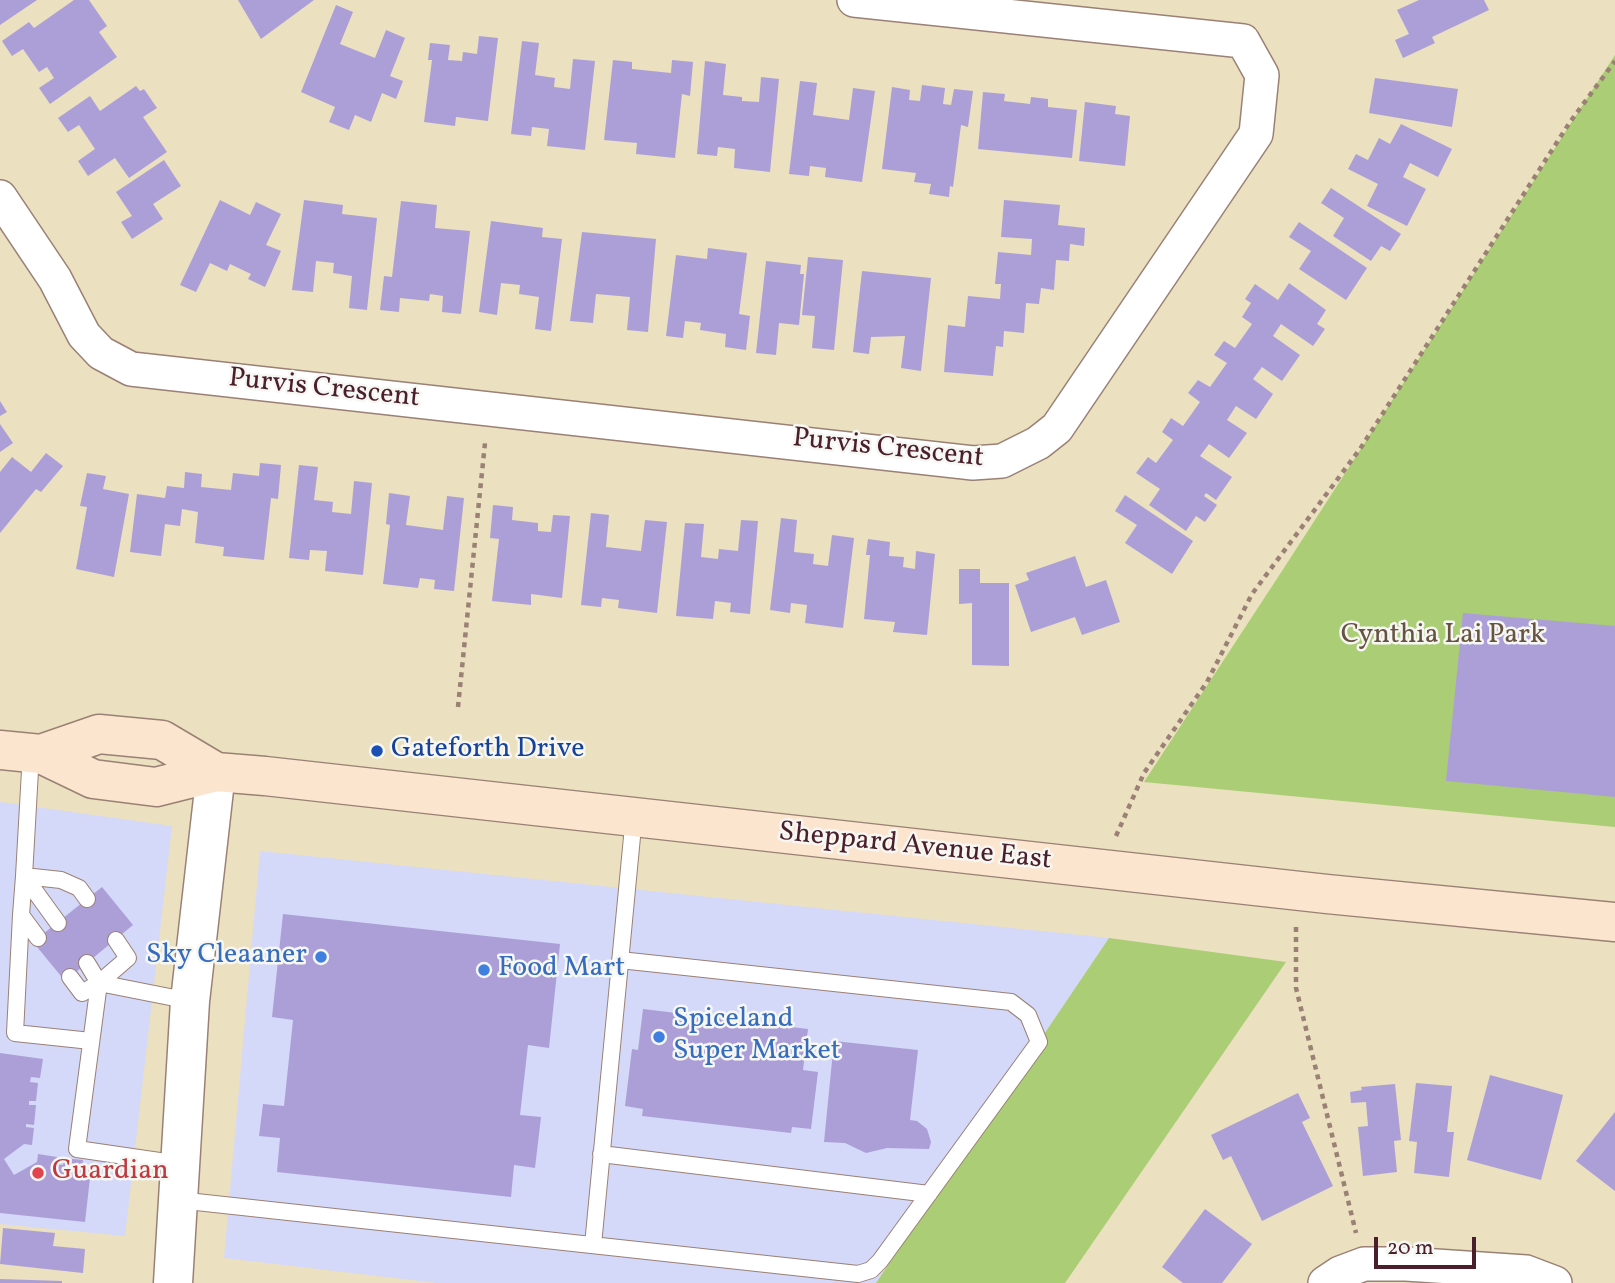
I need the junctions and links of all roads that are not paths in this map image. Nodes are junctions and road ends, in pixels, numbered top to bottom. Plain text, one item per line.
1 (854, 0) edge
2 (0, 197) edge
3 (24, 752) edge
4 (215, 772) junction
5 (634, 816) junction
6 (24, 876) junction
7 (87, 899) dead end
8 (21, 915) junction
9 (1615, 922) edge
10 (58, 923) dead end
11 (38, 938) dead end
12 (116, 940) dead end
13 (620, 960) junction
14 (87, 963) dead end
15 (70, 977) dead end
16 (99, 983) junction
17 (190, 1001) junction
18 (91, 1041) junction
19 (601, 1154) junction
20 (179, 1182) junction
21 (929, 1194) junction
22 (593, 1245) junction
23 (173, 1283) edge
24 (1325, 1283) edge
25 (1555, 1283) edge

1 - 2 street, Purvis Crescent
3 - 4 main road, Sheppard Avenue East
3 - 6 lane
4 - 5 main road, Sheppard Avenue East
4 - 17 street
5 - 9 main road, Sheppard Avenue East
5 - 13 lane
6 - 7 lane
6 - 8 lane
6 - 10 lane
8 - 11 lane
8 - 18 lane
12 - 16 lane
13 - 19 lane
13 - 21 lane
14 - 16 lane
15 - 16 lane
16 - 17 lane
16 - 18 lane
17 - 20 street
18 - 20 lane
19 - 21 lane
19 - 22 lane
20 - 22 lane
20 - 23 street
21 - 22 lane
24 - 25 street

